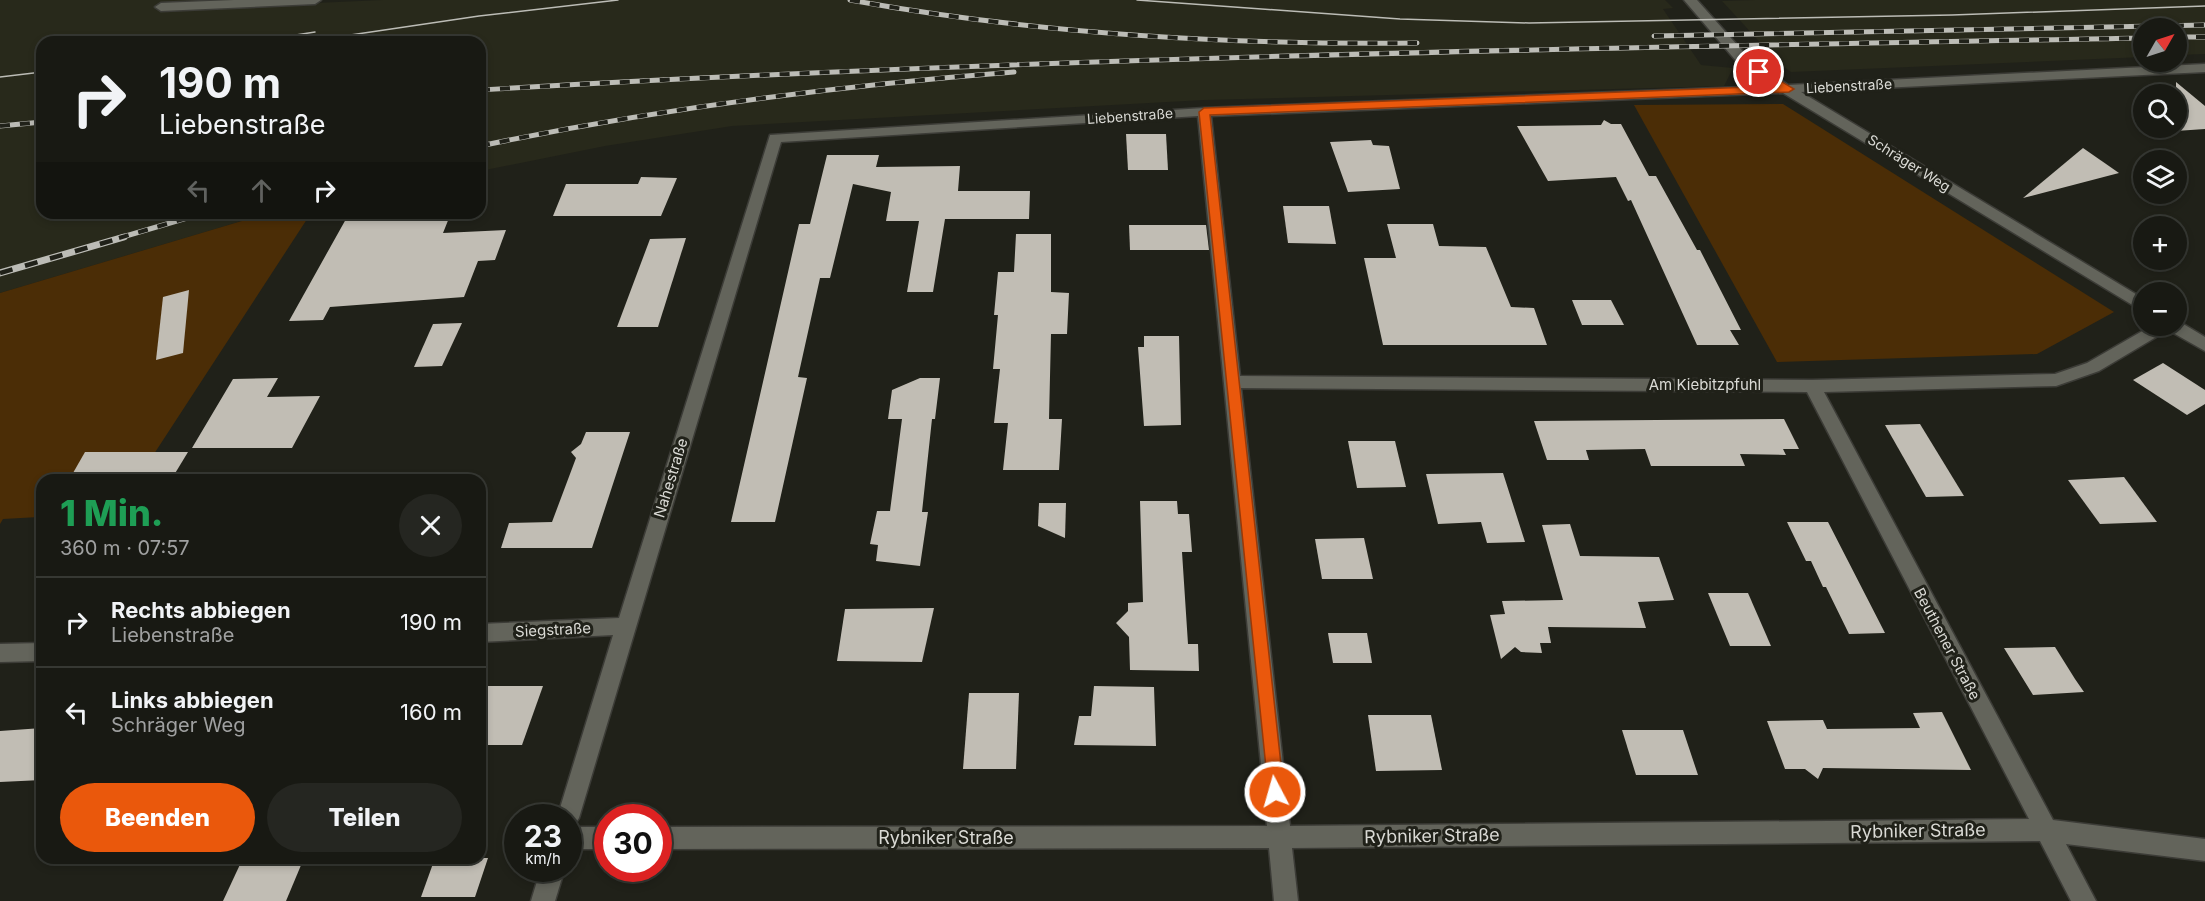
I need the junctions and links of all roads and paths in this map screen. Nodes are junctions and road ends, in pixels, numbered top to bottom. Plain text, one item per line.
1 (315, 0) edge
2 (1690, 0) edge
3 (161, 7) dead end
4 (2205, 68) edge
5 (1789, 89) junction
6 (1204, 112) junction
7 (775, 138) joint
8 (2133, 300) edge
9 (2187, 334) edge
10 (2146, 336) edge
11 (2205, 345) edge
12 (1234, 382) junction
13 (1812, 386) junction
14 (626, 626) junction
15 (486, 633) edge
16 (36, 652) edge
17 (0, 653) edge
18 (572, 804) edge
19 (2044, 830) junction
20 (1280, 837) junction
21 (672, 838) edge
22 (2205, 850) edge
23 (549, 882) edge
24 (543, 901) edge
25 (1286, 901) edge
26 (2084, 901) edge

1 - 3 street
2 - 5 street, Schräger Weg
4 - 5 street, Liebenstraße
5 - 6 street, Liebenstraße
5 - 8 street, Schräger Weg
6 - 7 street, Liebenstraße
6 - 12 street
7 - 14 street, Nahestraße
9 - 11 street
10 - 13 street, Am Kiebitzpfuhl
12 - 13 street, Am Kiebitzpfuhl
12 - 20 street
13 - 19 street, Beuthener Straße
14 - 15 street, Siegstraße
14 - 18 street, Nahestraße
16 - 17 street
19 - 20 street, Rybniker Straße
19 - 22 street, Rybniker Straße
19 - 26 street, Beuthener Straße
20 - 21 street, Rybniker Straße
20 - 25 street
23 - 24 street

